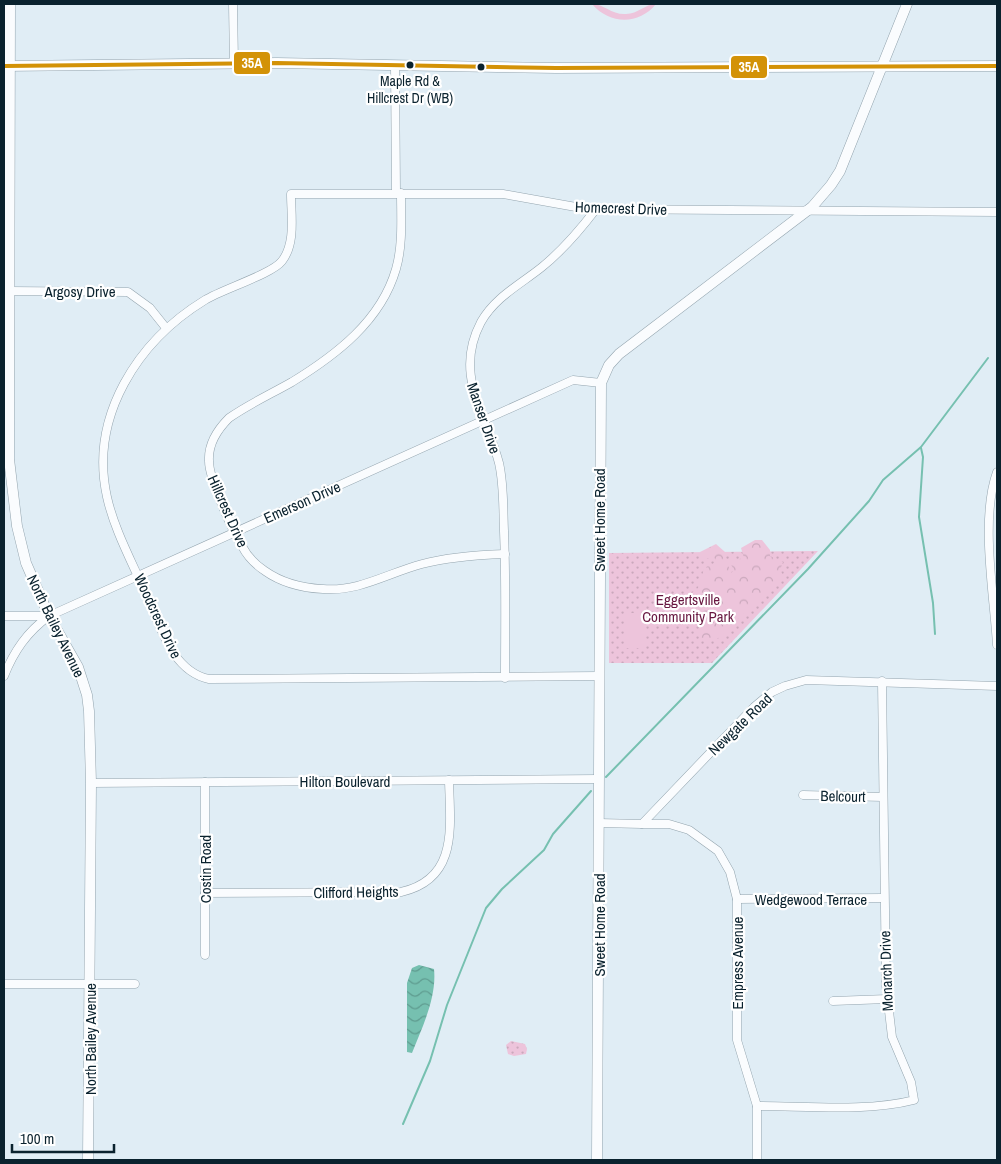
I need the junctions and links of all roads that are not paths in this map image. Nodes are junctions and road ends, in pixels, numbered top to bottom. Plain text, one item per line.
1 (10, 4) edge
2 (233, 4) edge
3 (907, 4) edge
4 (234, 63) junction
5 (6, 66) edge
6 (395, 66) junction
7 (881, 66) junction
8 (997, 66) edge
9 (398, 193) junction
10 (596, 209) junction
11 (807, 211) junction
12 (997, 212) edge
13 (291, 238) joint
14 (9, 291) junction
15 (166, 328) junction
16 (601, 383) junction
17 (484, 420) junction
18 (997, 472) edge
19 (988, 521) junction
20 (997, 521) edge
21 (236, 532) junction
22 (505, 554) junction
23 (138, 576) junction
24 (4, 616) edge
25 (49, 616) junction
26 (997, 634) edge
27 (997, 645) edge
28 (4, 676) edge
29 (599, 676) junction
30 (505, 678) junction
31 (882, 681) junction
32 (997, 686) edge
33 (598, 779) junction
34 (449, 780) junction
35 (205, 782) junction
36 (91, 783) junction
37 (803, 795) dead end
38 (883, 797) junction
39 (599, 823) junction
40 (642, 824) junction
41 (205, 893) junction
42 (884, 898) junction
43 (737, 900) junction
44 (205, 955) dead end
45 (4, 984) edge
46 (90, 984) junction
47 (135, 984) dead end
48 (887, 999) junction
49 (833, 1001) dead end
50 (757, 1106) junction
51 (88, 1160) edge
52 (597, 1160) edge
53 (757, 1160) edge

1 - 5 street, North Bailey Avenue
2 - 4 street
3 - 7 street, Sweet Home Road
4 - 5 street
4 - 6 street
5 - 14 street, North Bailey Avenue
6 - 7 street
6 - 9 street, Hillcrest Drive
7 - 8 street
7 - 11 street, Sweet Home Road
9 - 10 street, Homecrest Drive
9 - 13 street, Homecrest Drive
9 - 21 street, Hillcrest Drive
10 - 11 street, Homecrest Drive
10 - 17 street, Manser Drive
11 - 12 street, Homecrest Drive
11 - 16 street, Sweet Home Road
13 - 15 street, Woodcrest Drive
14 - 15 street, Argosy Drive
14 - 25 street, North Bailey Avenue
15 - 23 street, Woodcrest Drive
16 - 17 street, Emerson Drive
16 - 29 street, Sweet Home Road
17 - 21 street, Emerson Drive
17 - 22 street, Manser Drive
18 - 19 street
19 - 20 street
19 - 26 street
21 - 22 street, Hillcrest Drive
21 - 23 street, Emerson Drive
22 - 30 street, Manser Drive
23 - 25 street, Emerson Drive
23 - 30 street, Woodcrest Drive
24 - 25 street
25 - 28 street, Emerson Drive
25 - 36 street, North Bailey Avenue
26 - 27 street
29 - 30 street, Woodcrest Drive
29 - 33 street, Sweet Home Road
31 - 32 street, Newgate Road
31 - 38 street, Monarch Drive
31 - 40 street, Newgate Road
33 - 34 street, Hilton Boulevard
33 - 39 street, Sweet Home Road
34 - 35 street, Hilton Boulevard
34 - 41 street, Clifford Heights
35 - 36 street, Hilton Boulevard
35 - 41 street, Costin Road
36 - 46 street, North Bailey Avenue
37 - 38 street, Belcourt
38 - 42 street, Monarch Drive
39 - 40 street
39 - 52 street, Sweet Home Road
40 - 43 street, Empress Avenue
41 - 44 street, Costin Road
42 - 43 street, Wedgewood Terrace
42 - 48 street, Monarch Drive
43 - 50 street, Empress Avenue
45 - 46 street
46 - 47 street
46 - 51 street, North Bailey Avenue
48 - 49 street
48 - 50 street, Monarch Drive
50 - 53 street, Empress Avenue

